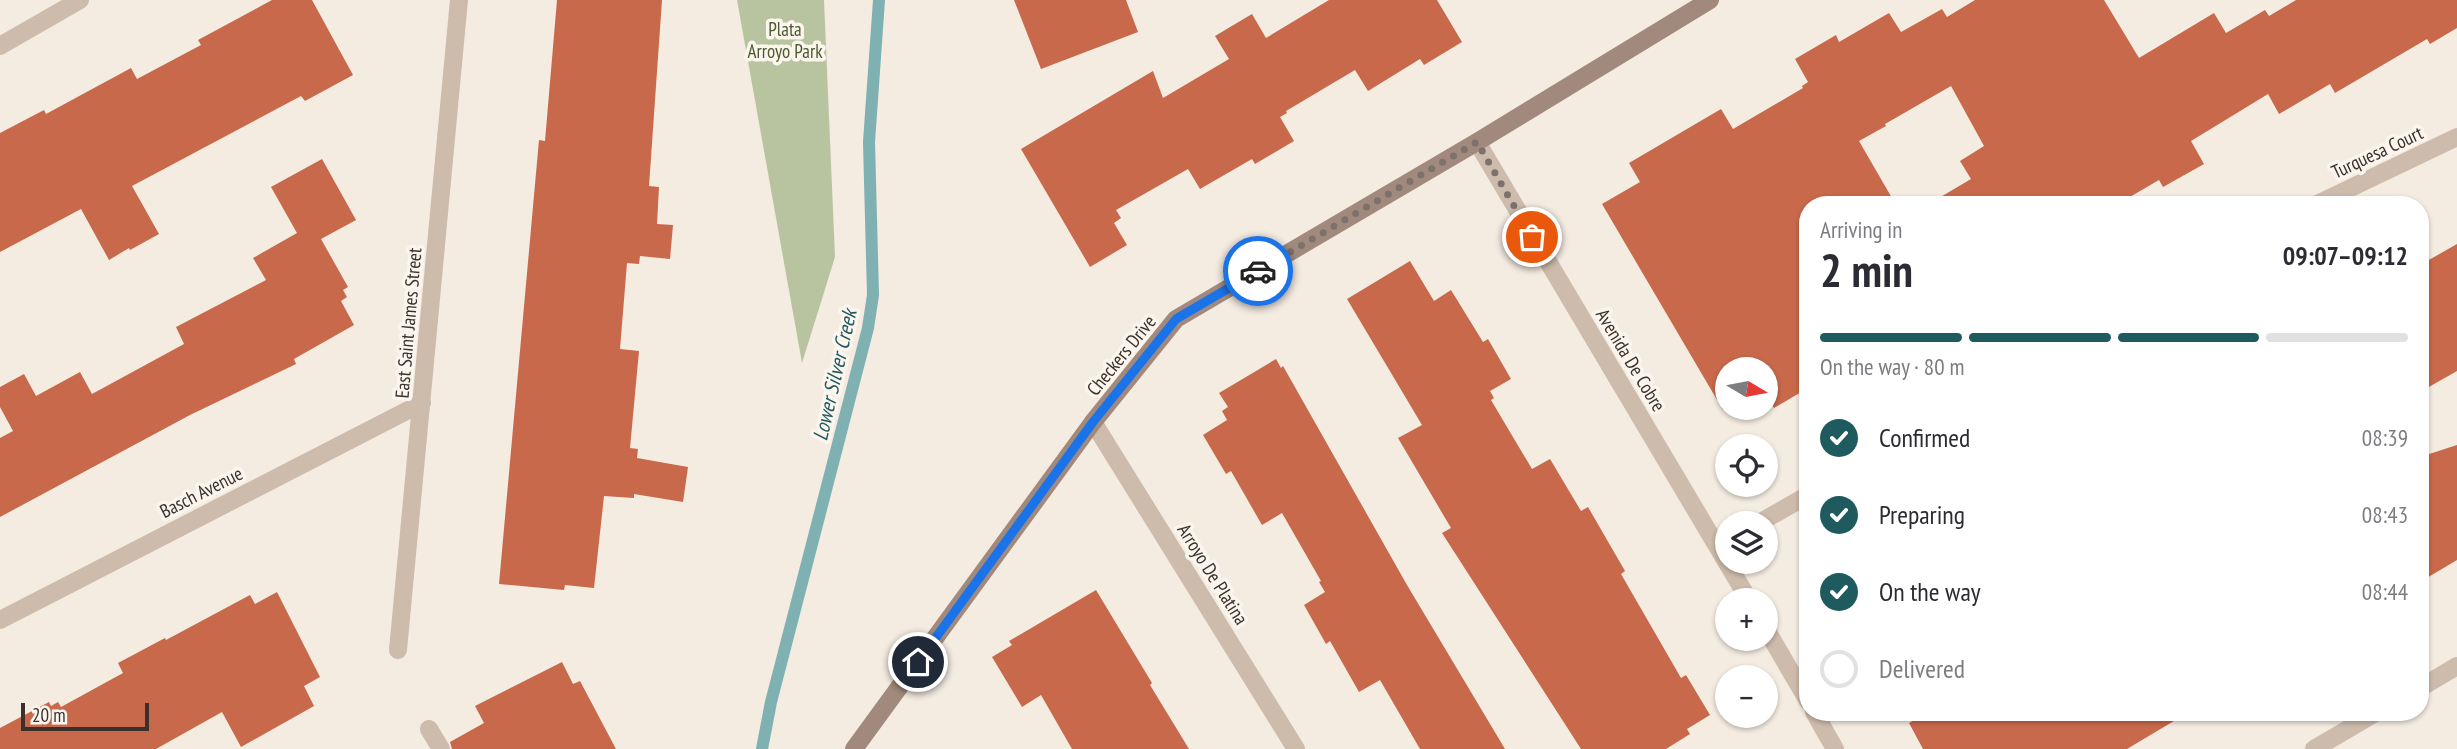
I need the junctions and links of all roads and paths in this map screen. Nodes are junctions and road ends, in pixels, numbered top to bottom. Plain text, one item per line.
1 (80, 0) edge
2 (459, 0) edge
3 (1710, 0) edge
4 (0, 46) edge
5 (2457, 137) edge
6 (1477, 142) junction
7 (2334, 196) edge
8 (422, 403) junction
9 (1093, 422) junction
10 (1799, 500) edge
11 (1778, 512) edge
12 (1715, 533) edge
13 (0, 620) edge
14 (398, 650) dead end
15 (1778, 650) edge
16 (2457, 666) edge
17 (2429, 683) edge
18 (1799, 686) edge
19 (1819, 721) edge
20 (2362, 721) edge
21 (429, 729) dead end
22 (441, 749) edge
23 (854, 749) edge
24 (1296, 749) edge
25 (1835, 749) edge
26 (2314, 749) edge

1 - 4 street
2 - 8 street, East Saint James Street
3 - 6 street, Checkers Drive
5 - 7 street, Turquesa Court
6 - 9 street, Checkers Drive
6 - 12 street, Avenida De Cobre
8 - 13 street, Basch Avenue
8 - 14 street, East Saint James Street
9 - 23 street, Checkers Drive
9 - 24 street, Arroyo De Platina
10 - 11 street
15 - 18 street
16 - 17 street
19 - 25 street
20 - 26 street
21 - 22 street

